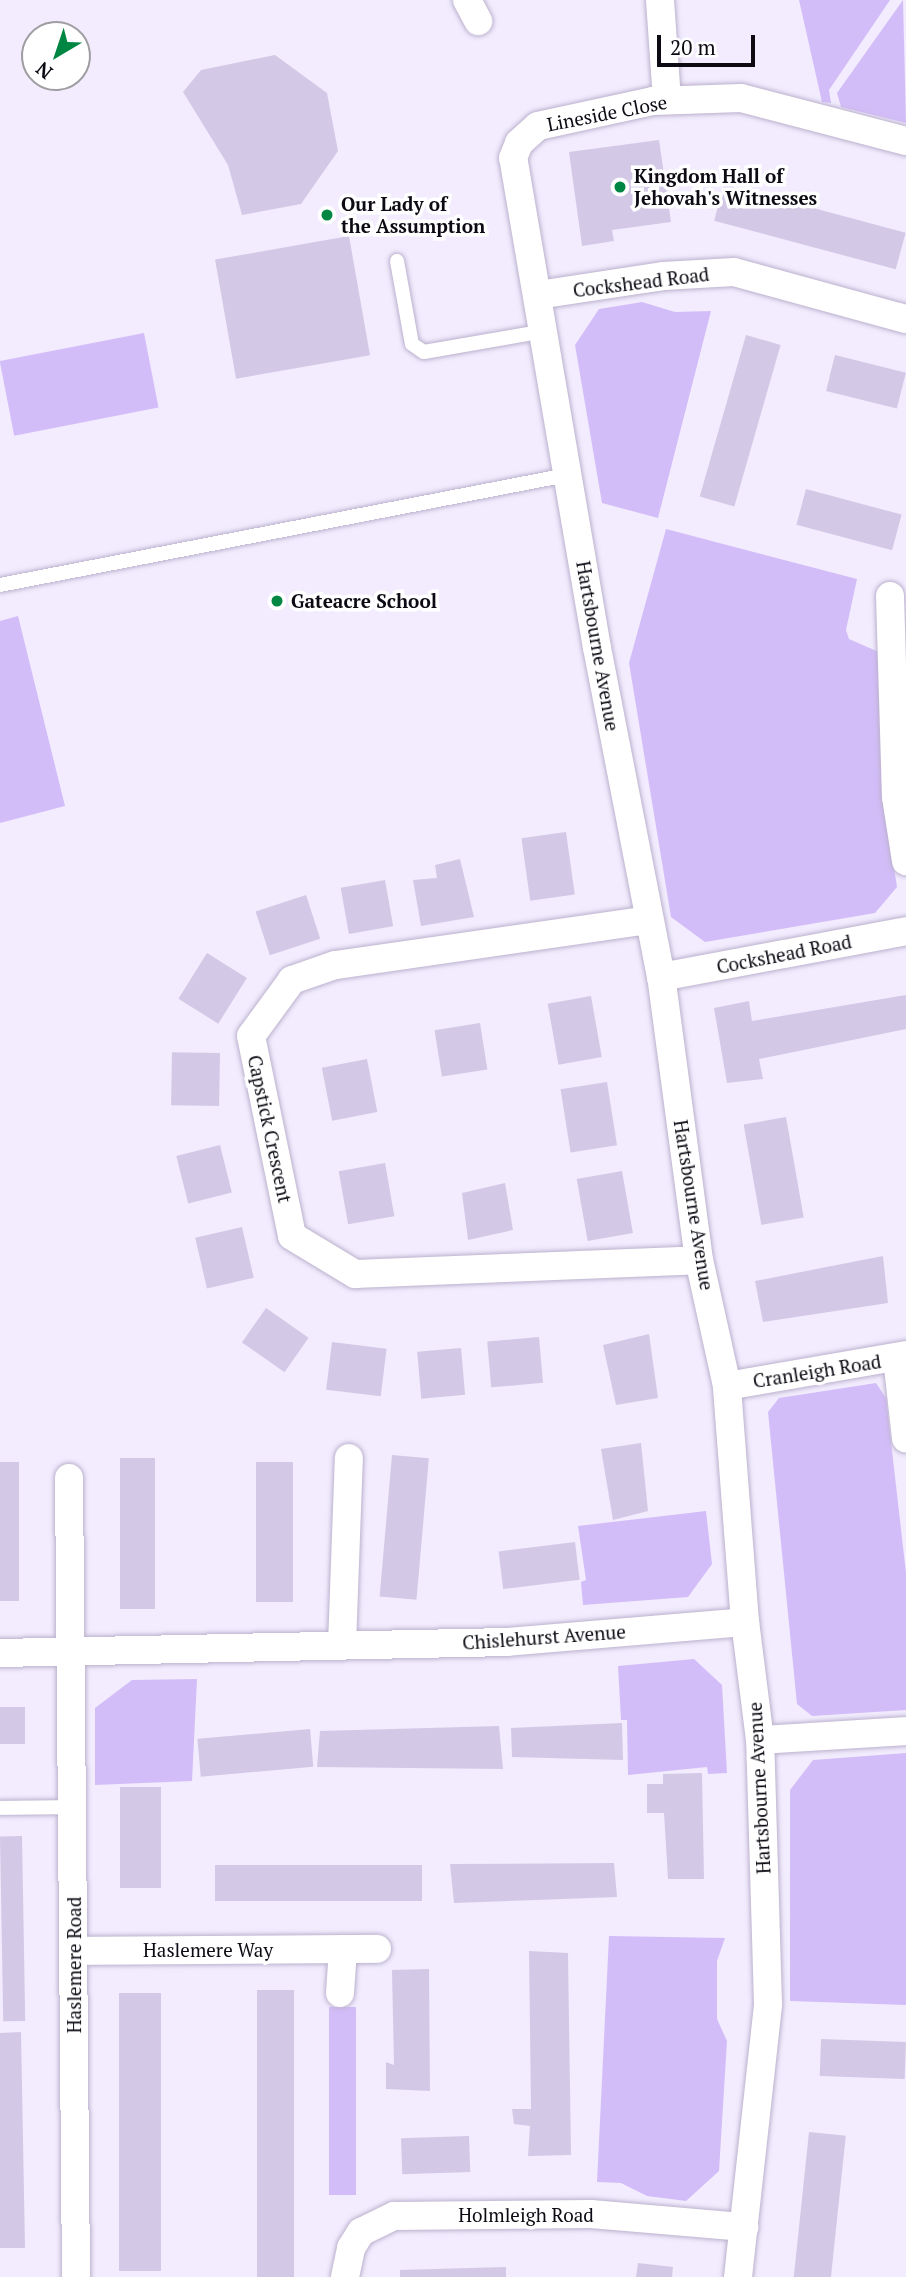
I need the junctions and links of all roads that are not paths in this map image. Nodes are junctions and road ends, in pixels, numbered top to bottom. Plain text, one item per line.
1 (660, 0) edge
2 (667, 100) junction
3 (906, 141) edge
4 (519, 143) joint
5 (397, 261) dead end
6 (538, 295) junction
7 (906, 319) edge
8 (544, 331) junction
9 (567, 474) junction
10 (0, 585) edge
11 (890, 596) dead end
12 (906, 861) edge
13 (649, 920) junction
14 (906, 931) edge
15 (662, 977) junction
16 (699, 1260) junction
17 (901, 1357) edge
18 (727, 1386) junction
19 (906, 1438) edge
20 (349, 1458) dead end
21 (69, 1478) dead end
22 (745, 1622) junction
23 (342, 1645) junction
24 (0, 1653) edge
25 (68, 1653) junction
26 (906, 1731) edge
27 (760, 1741) junction
28 (72, 1807) junction
29 (0, 1808) edge
30 (343, 1949) junction
31 (377, 1949) dead end
32 (74, 1951) junction
33 (340, 1993) dead end
34 (744, 2227) junction
35 (76, 2277) edge
36 (345, 2277) edge
37 (737, 2277) edge

1 - 2 street
2 - 3 street, Lineside Close
2 - 4 street, Lineside Close
4 - 6 street, Hartsbourne Avenue
5 - 8 lane
6 - 7 street, Cockshead Road
6 - 8 street, Hartsbourne Avenue
8 - 9 street, Hartsbourne Avenue
9 - 10 lane
9 - 13 street, Hartsbourne Avenue
11 - 12 street
13 - 15 street, Hartsbourne Avenue
13 - 16 street, Capstick Crescent
14 - 15 street, Cockshead Road
15 - 16 street, Hartsbourne Avenue
16 - 18 street, Hartsbourne Avenue
17 - 18 street, Cranleigh Road
17 - 19 street
18 - 22 street, Hartsbourne Avenue
20 - 23 street
21 - 25 street
22 - 23 street, Chislehurst Avenue
22 - 27 street, Hartsbourne Avenue
23 - 25 street, Chislehurst Avenue
24 - 25 street, Chislehurst Avenue
25 - 28 street, Haslemere Road
26 - 27 street
27 - 34 street, Hartsbourne Avenue
28 - 29 lane
28 - 32 street, Haslemere Road
30 - 31 street, Haslemere Way
30 - 32 street, Haslemere Way
30 - 33 street
32 - 35 street, Haslemere Road
34 - 36 street, Holmleigh Road
34 - 37 street, Hartsbourne Avenue

